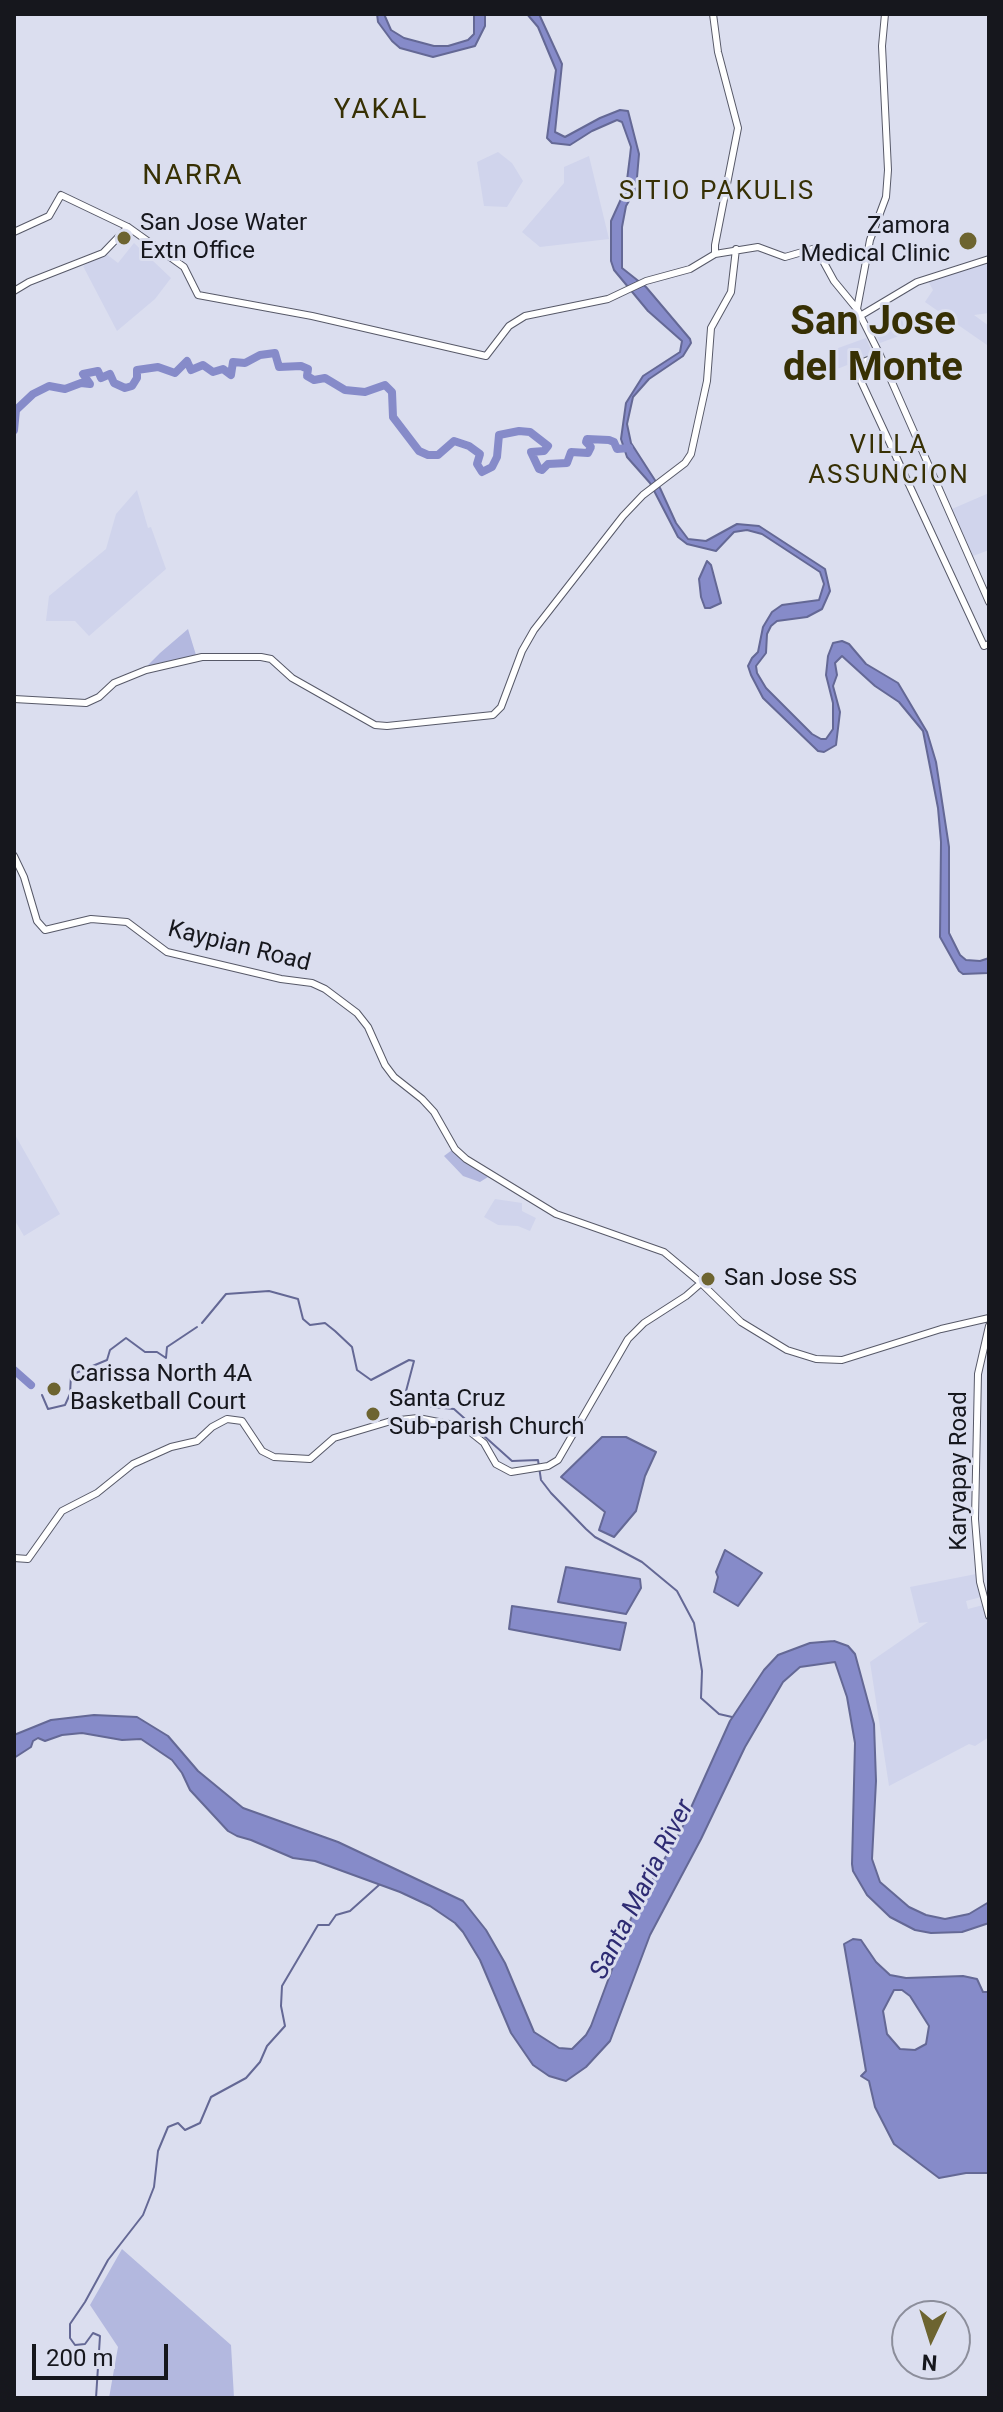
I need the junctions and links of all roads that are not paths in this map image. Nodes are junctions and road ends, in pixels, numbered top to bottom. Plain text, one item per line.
1 (713, 14) edge
2 (885, 14) edge
3 (128, 227) junction
4 (14, 232) edge
5 (736, 249) junction
6 (715, 254) junction
7 (989, 259) edge
8 (14, 291) edge
9 (857, 309) junction
10 (860, 316) junction
11 (880, 355) junction
12 (989, 602) edge
13 (987, 645) edge
14 (14, 699) edge
15 (14, 856) edge
16 (701, 1283) junction
17 (989, 1318) edge
18 (989, 1326) edge
19 (14, 1558) edge
20 (989, 1616) edge

1 - 6 street
2 - 9 street
3 - 4 street
3 - 6 street
3 - 8 street
5 - 6 street
5 - 9 street
5 - 14 street
7 - 10 street
9 - 10 street
10 - 11 street
11 - 12 street
11 - 13 street
15 - 16 street, Kaypian Road
16 - 17 street, Kaypian Road
16 - 19 street
18 - 20 street, Karyapay Road

